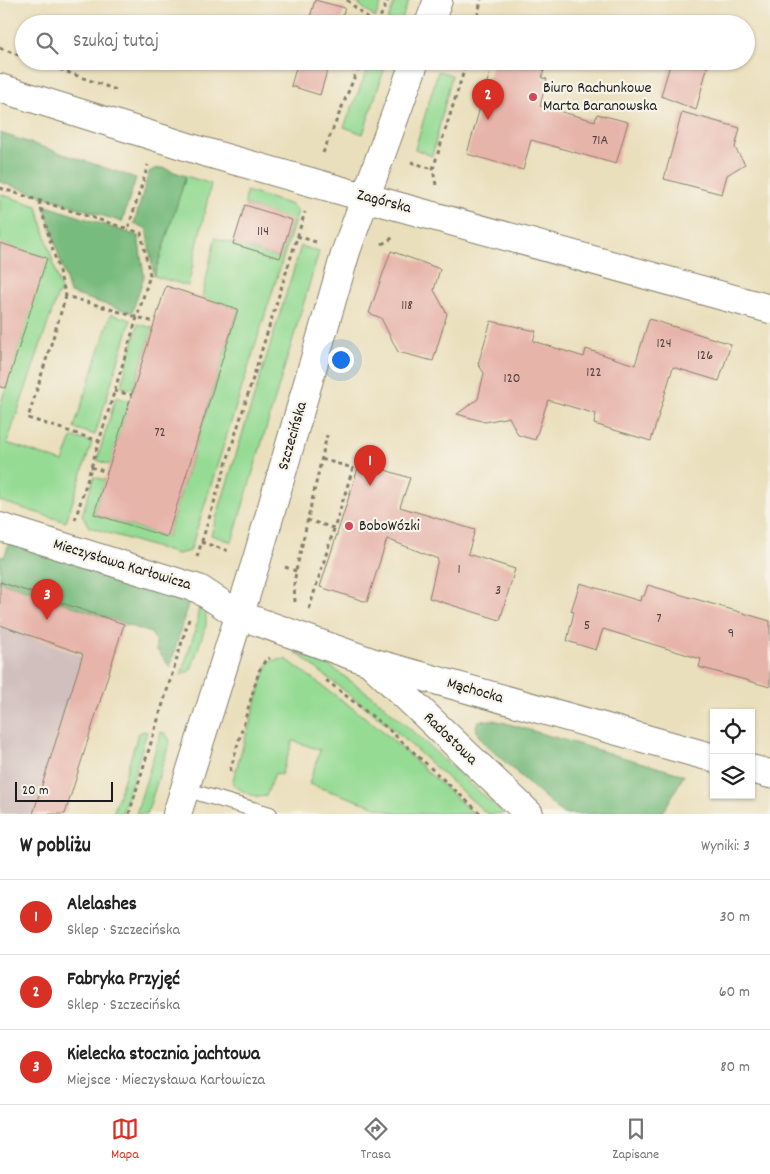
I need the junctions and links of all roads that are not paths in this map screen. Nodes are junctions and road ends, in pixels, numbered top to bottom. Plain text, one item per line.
1 (438, 0) edge
2 (432, 15) edge
3 (412, 70) edge
4 (0, 88) edge
5 (364, 197) junction
6 (770, 309) edge
7 (0, 527) edge
8 (239, 615) junction
9 (371, 662) junction
10 (710, 757) edge
11 (755, 770) edge
12 (770, 774) edge
13 (180, 802) edge
14 (270, 814) edge
15 (529, 814) edge

1 - 2 street
3 - 5 street, Szczecińska
4 - 5 street, Zagórska
5 - 6 street, Zagórska
5 - 8 street, Szczecińska
7 - 8 street, Mieczysława Karłowicza
8 - 9 street, Mąchocka
8 - 13 street, Szczecińska
9 - 10 street, Mąchocka
9 - 15 street, Radostowa
11 - 12 street
13 - 14 lane

